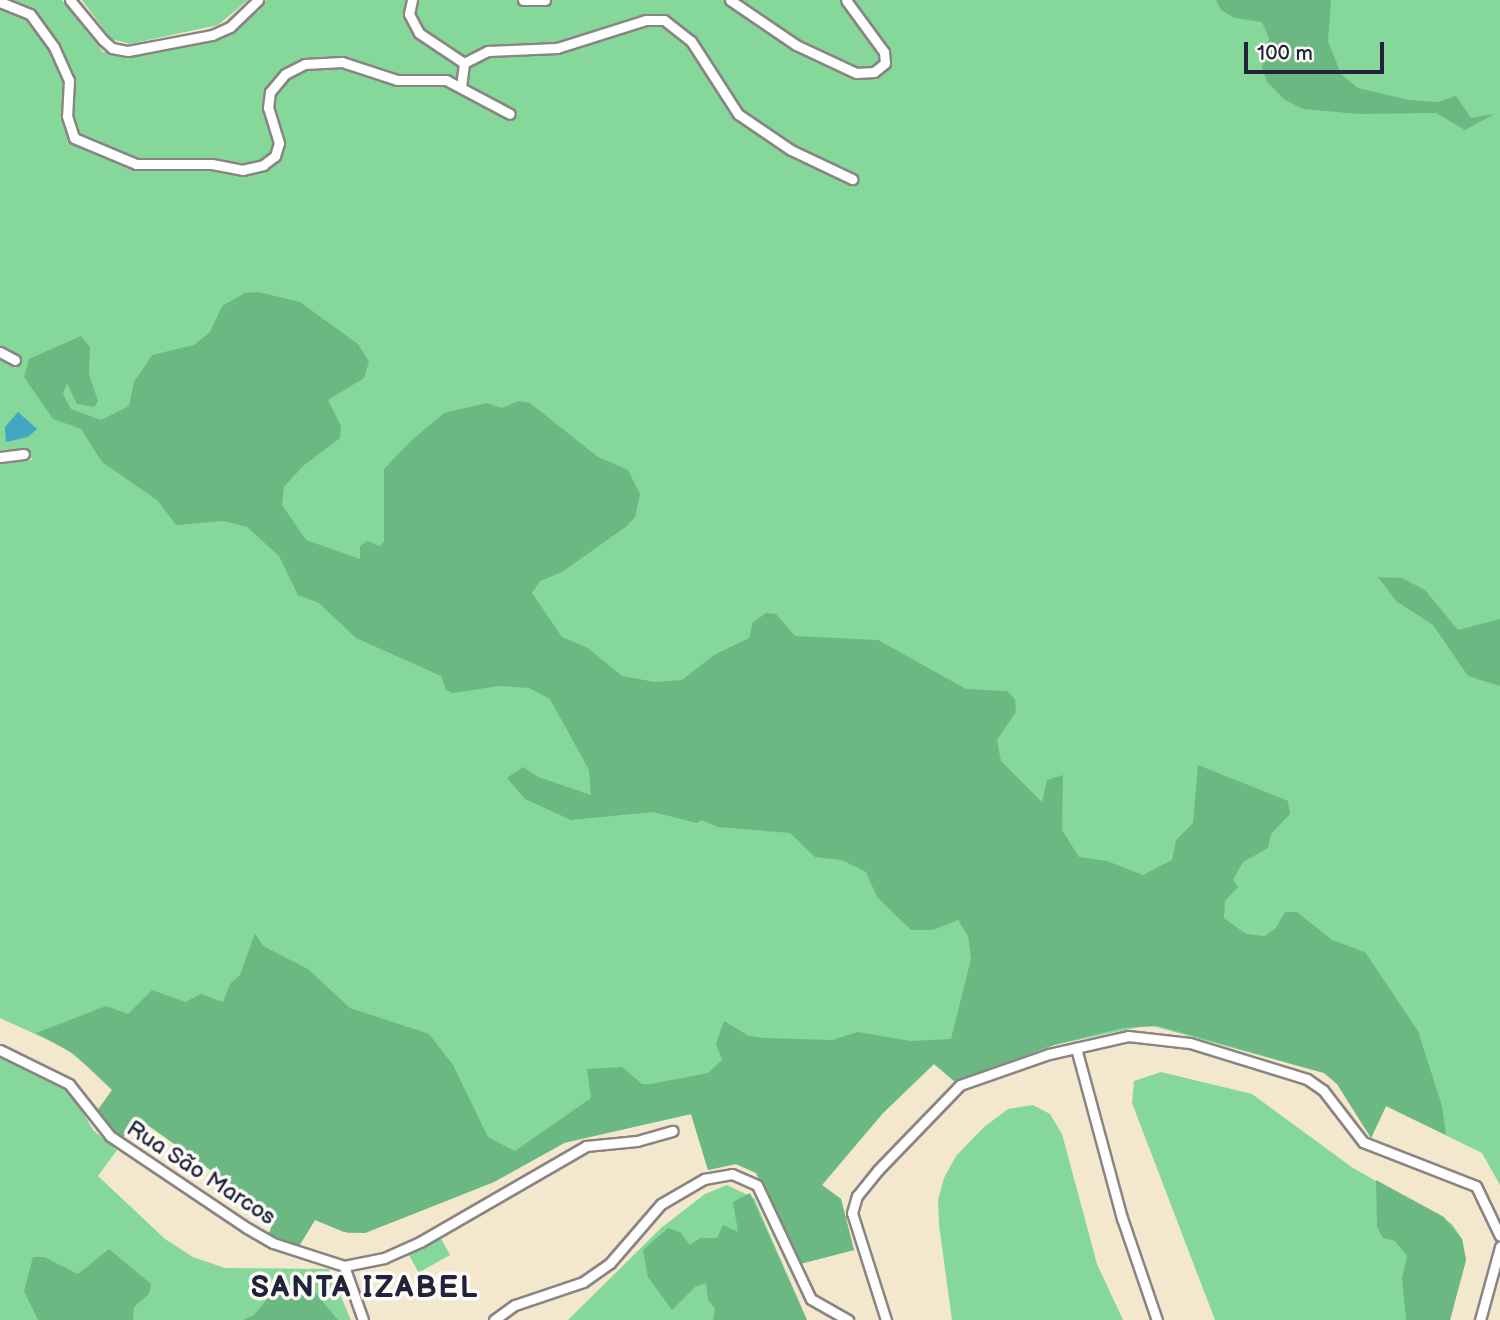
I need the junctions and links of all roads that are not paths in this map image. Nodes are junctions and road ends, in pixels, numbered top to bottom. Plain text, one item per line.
1 (70, 0) edge
2 (258, 0) edge
3 (412, 0) edge
4 (523, 0) edge
5 (545, 0) edge
6 (730, 0) edge
7 (846, 0) edge
8 (0, 2) edge
9 (464, 63) junction
10 (461, 86) junction
11 (510, 114) dead end
12 (852, 179) dead end
13 (0, 352) edge
14 (15, 360) dead end
15 (24, 454) dead end
16 (0, 457) edge
17 (1076, 1048) junction
18 (0, 1050) edge
19 (673, 1131) dead end
20 (1500, 1236) edge
21 (1500, 1247) edge
22 (344, 1266) junction
23 (363, 1320) edge
24 (494, 1320) edge
25 (848, 1320) edge
26 (886, 1320) edge
27 (1157, 1320) edge
28 (1480, 1320) edge

1 - 2 street
3 - 9 street
4 - 5 street
6 - 7 street
8 - 10 street
9 - 10 street
9 - 12 street
10 - 11 street
13 - 14 street
15 - 16 street
17 - 20 street
17 - 26 street
17 - 27 street
18 - 22 street, Rua São Marcos
19 - 22 street, Rua São Marcos
21 - 28 street
22 - 23 street
24 - 25 street

